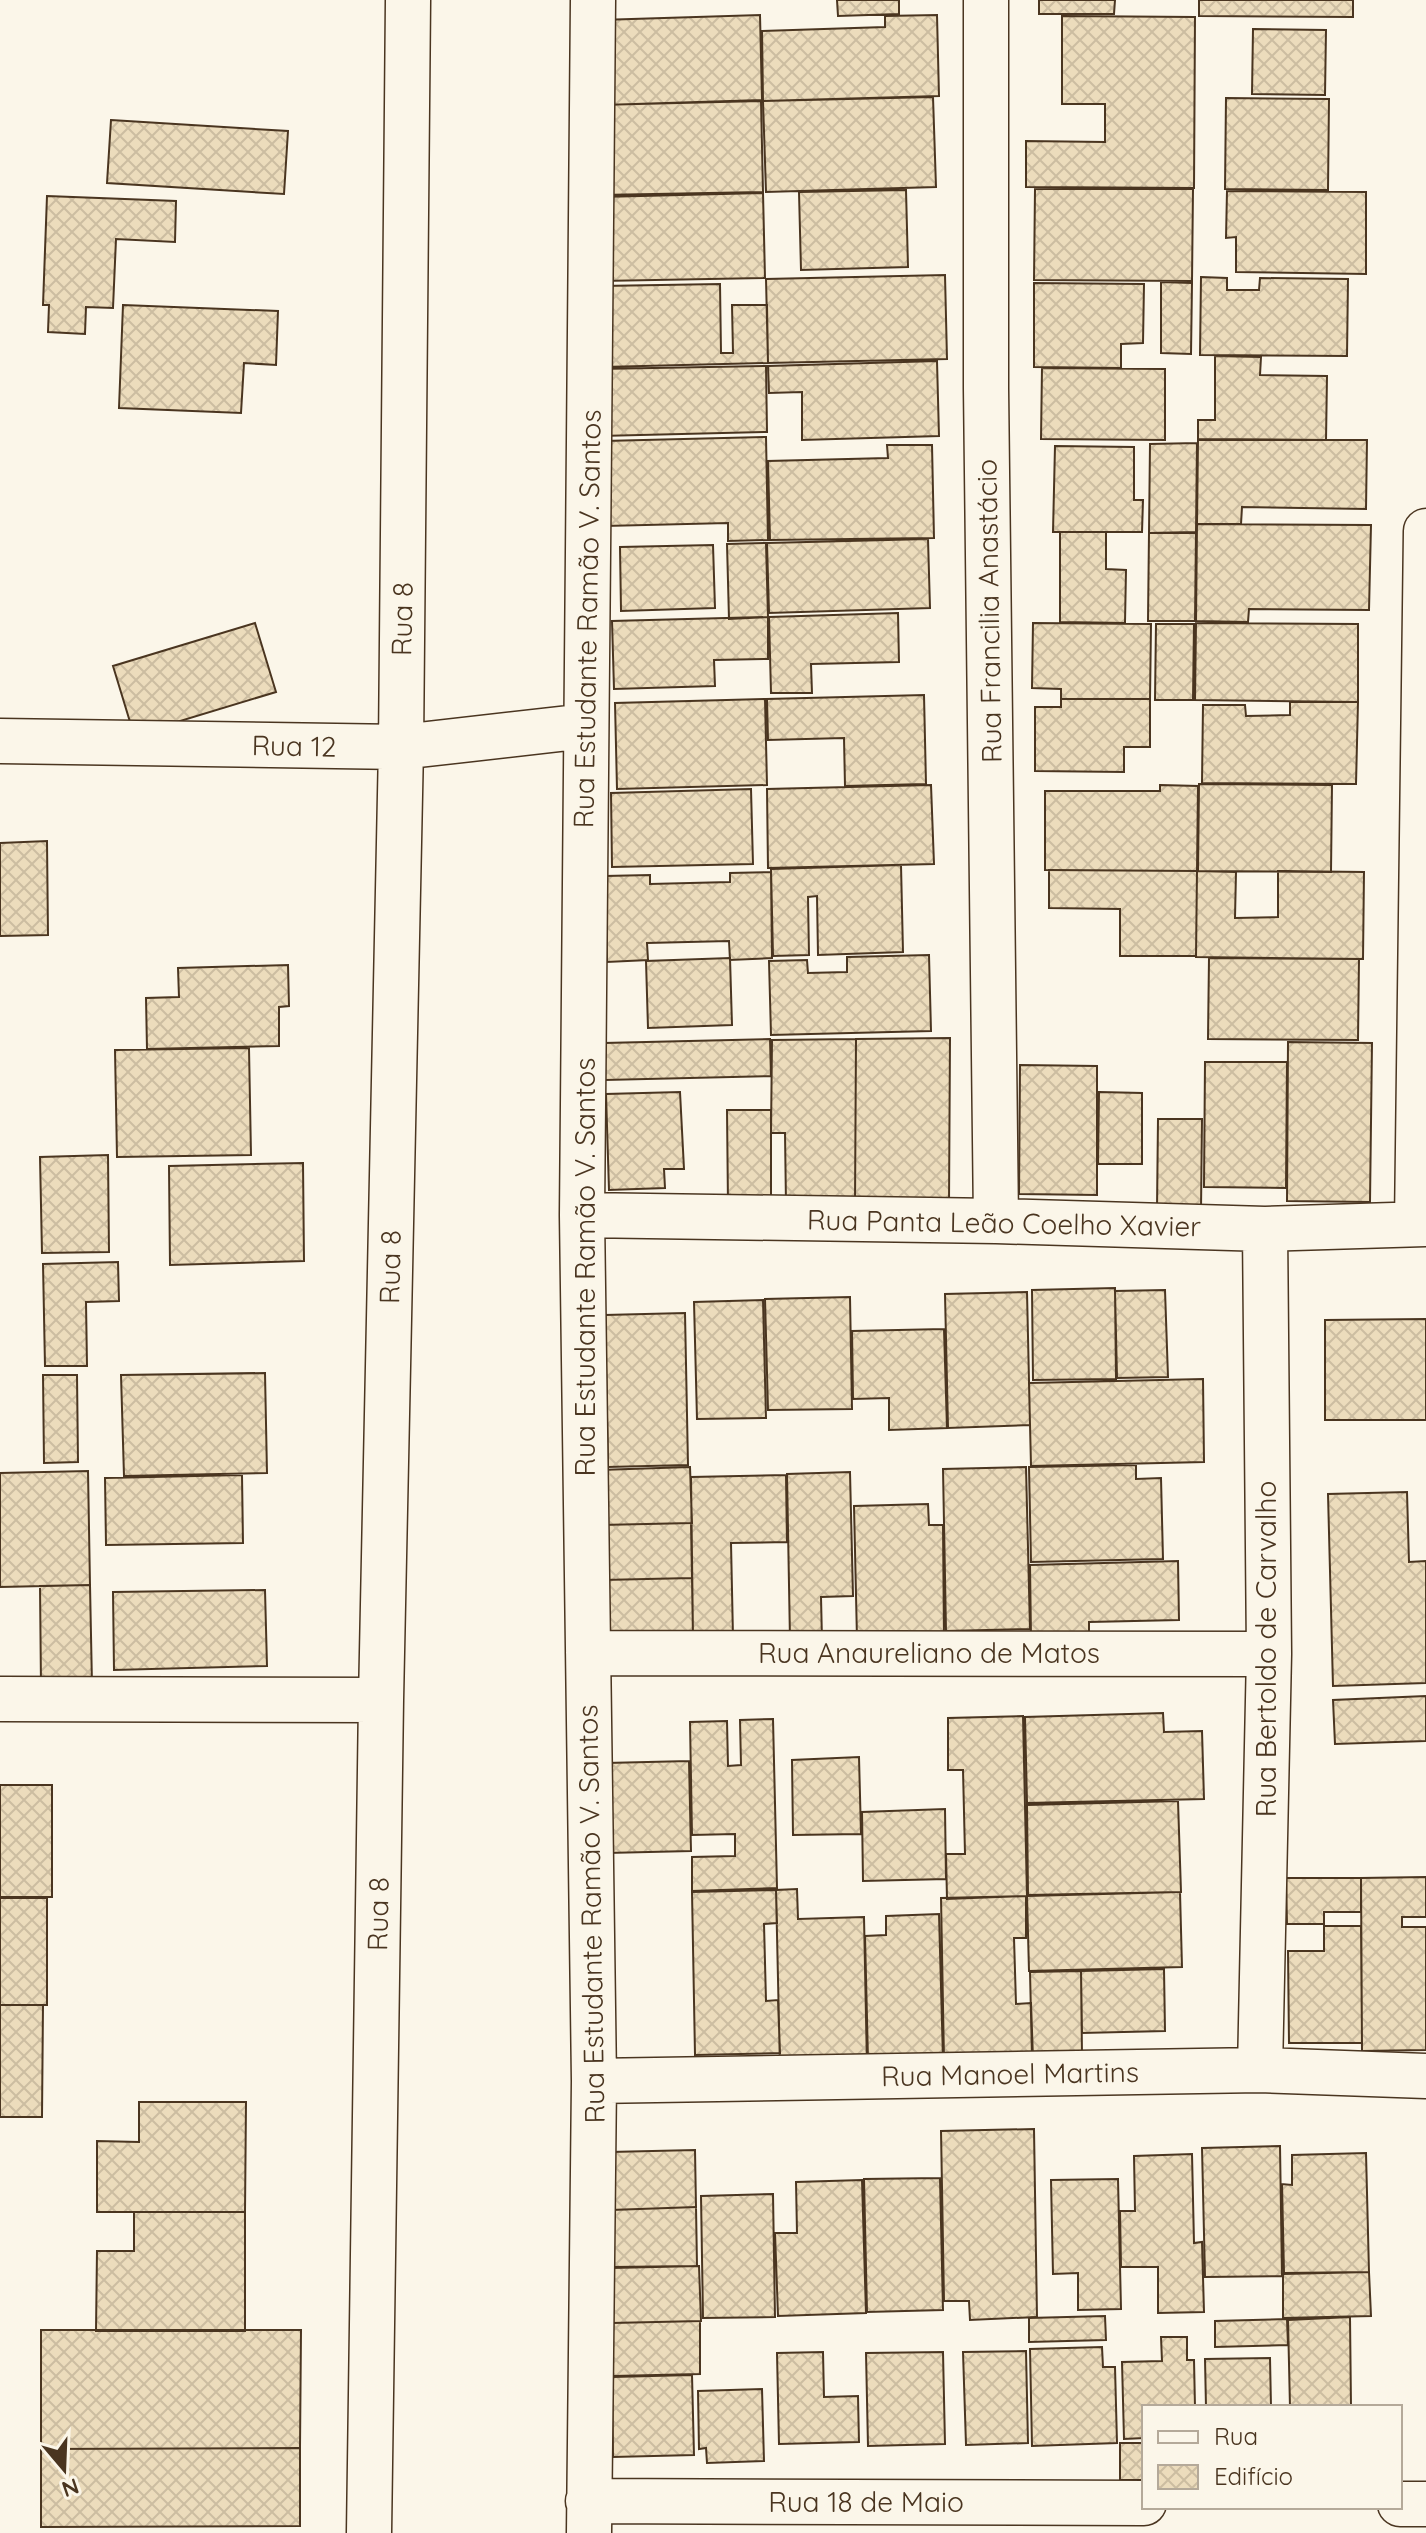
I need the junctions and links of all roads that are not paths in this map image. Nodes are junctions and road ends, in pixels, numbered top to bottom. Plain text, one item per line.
1 (408, 0) edge
2 (593, 0) edge
3 (986, 0) edge
4 (1426, 531) edge
5 (586, 726) junction
6 (0, 741) edge
7 (401, 747) junction
8 (582, 1215) junction
9 (996, 1221) junction
10 (1421, 1224) edge
11 (1265, 1229) junction
12 (588, 1653) junction
13 (1269, 1654) junction
14 (0, 1699) edge
15 (381, 1700) junction
16 (1260, 2070) junction
17 (1426, 2076) edge
18 (594, 2081) junction
19 (1142, 2503) edge
20 (1402, 2504) edge
21 (1426, 2504) edge
22 (589, 2517) edge
23 (1015, 2518) edge
24 (369, 2533) edge

1 - 7 street, Rua 8
2 - 5 street, Rua Estudante Ramão V. Santos
3 - 9 street, Rua Francilia Anastácio
4 - 10 street
5 - 7 street, Rua 12
5 - 8 street, Rua Estudante Ramão V. Santos
6 - 7 street, Rua 12
7 - 15 street, Rua 8
8 - 9 street, Rua Panta Leão Coelho Xavier
8 - 12 street, Rua Estudante Ramão V. Santos
9 - 11 street, Rua Panta Leão Coelho Xavier
10 - 11 street, Rua Panta Leão Coelho Xavier
11 - 13 street, Rua Bertoldo de Carvalho
12 - 13 street, Rua Anaureliano de Matos
12 - 18 street, Rua Estudante Ramão V. Santos
13 - 16 street, Rua Bertoldo de Carvalho
14 - 15 street
15 - 24 street, Rua 8
16 - 17 street, Rua Manoel Martins
16 - 18 street, Rua Manoel Martins
18 - 22 street, Rua Estudante Ramão V. Santos
19 - 23 street, Rua 18 de Maio
20 - 21 street
22 - 23 street, Rua 18 de Maio

